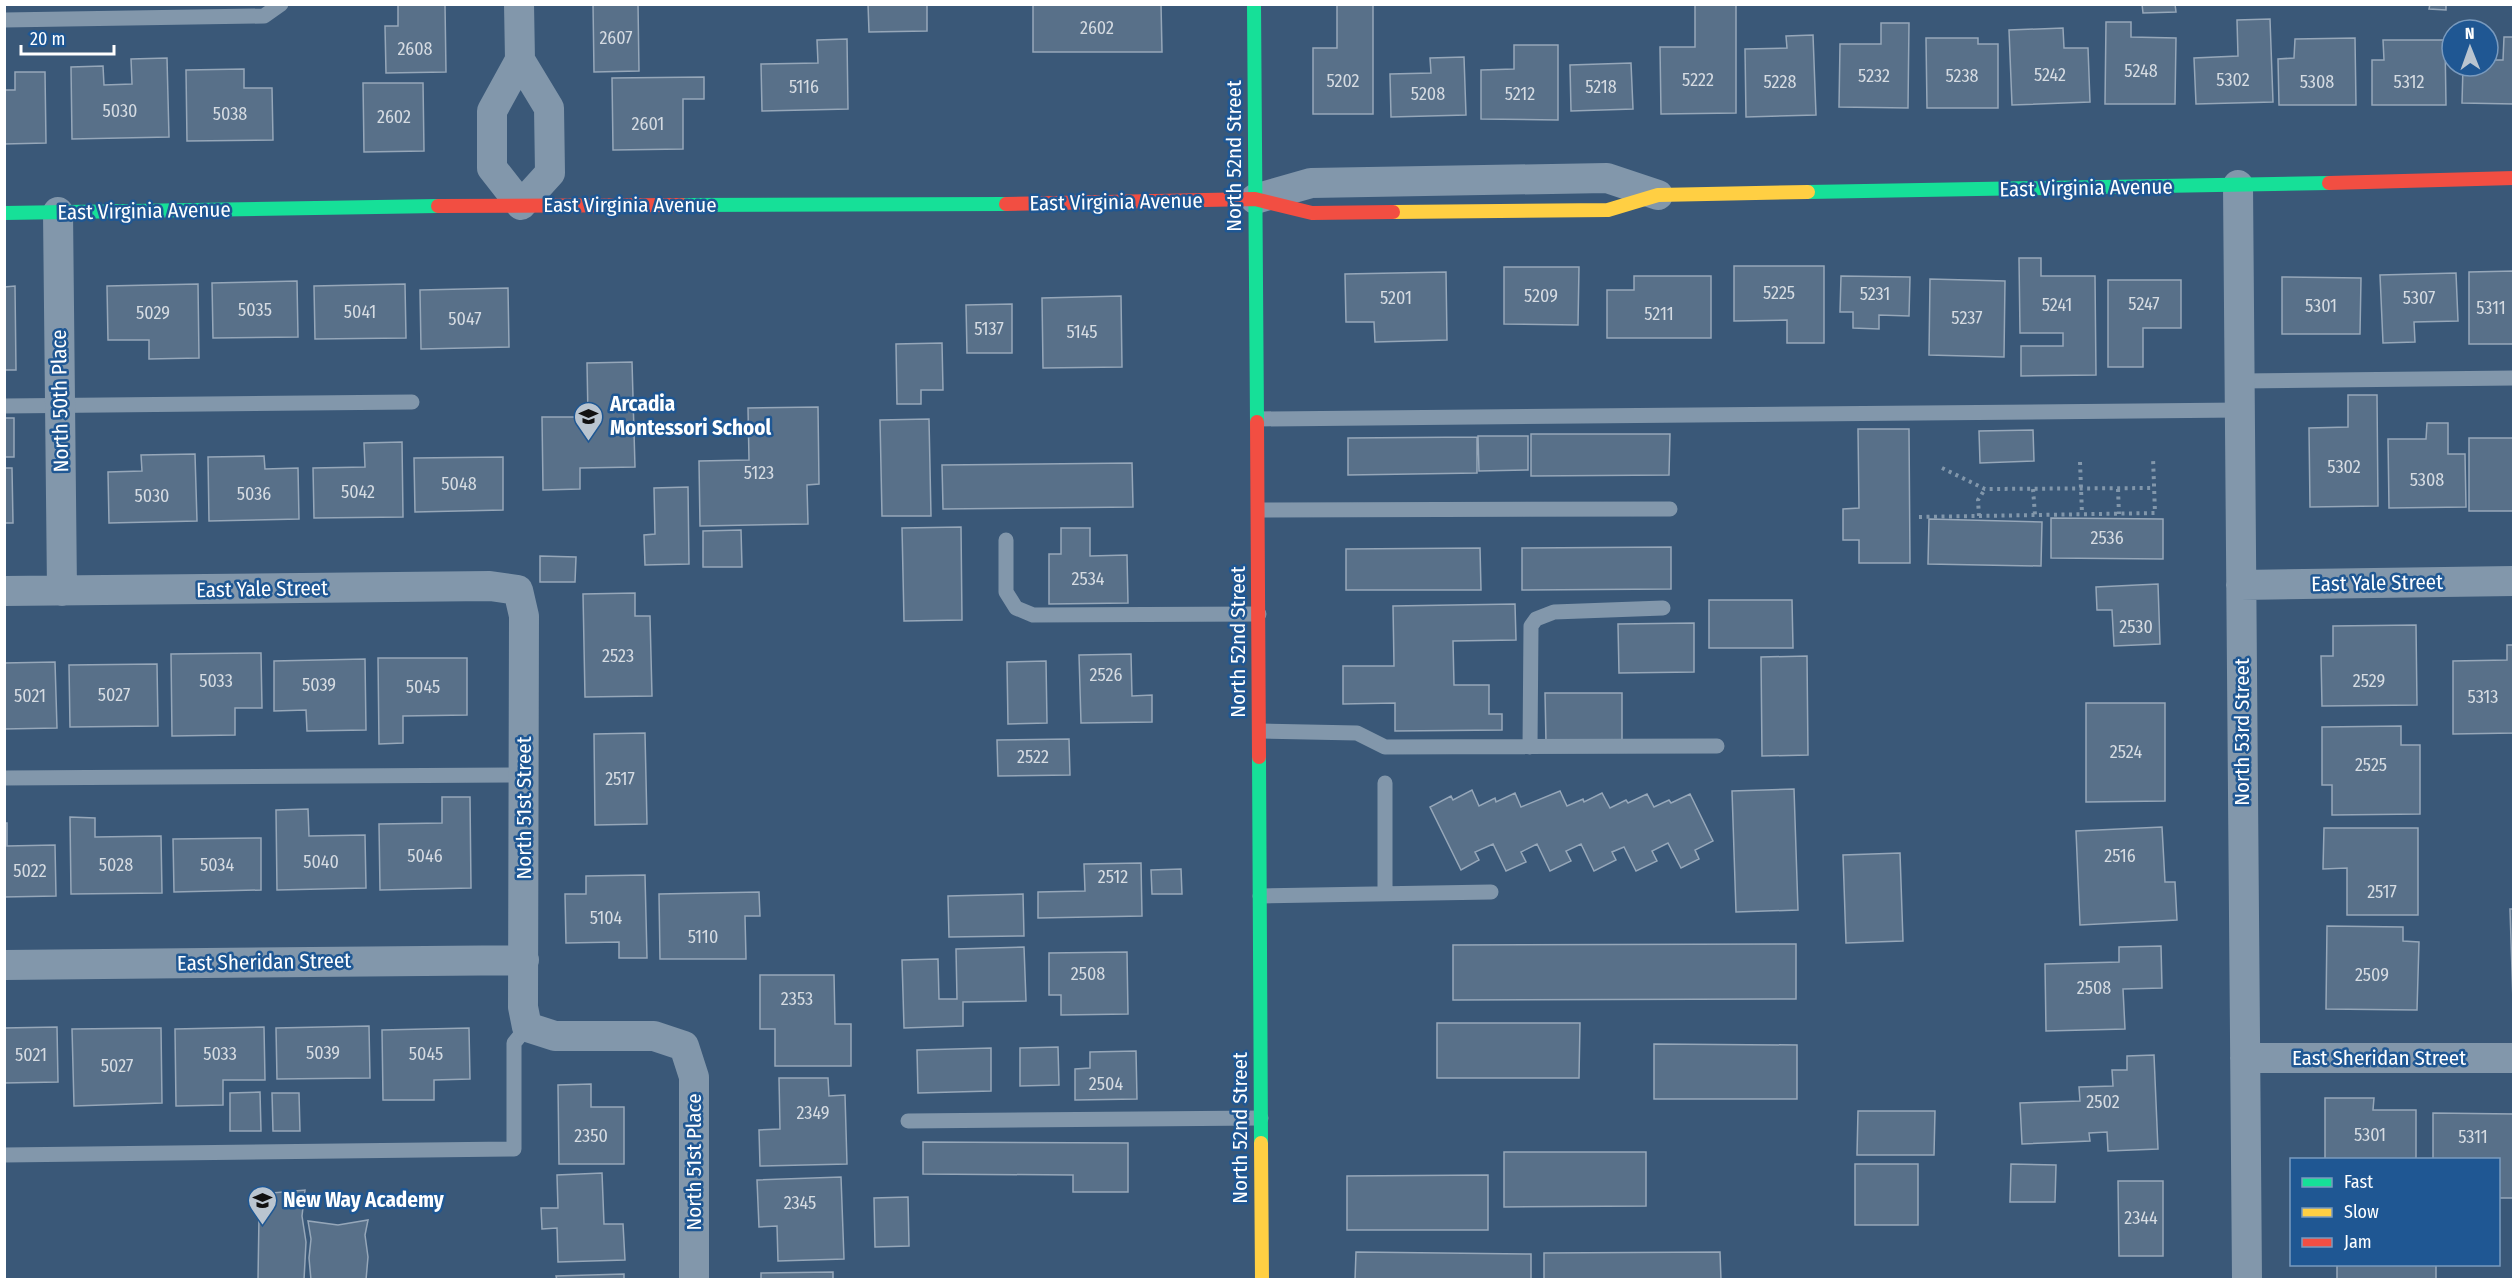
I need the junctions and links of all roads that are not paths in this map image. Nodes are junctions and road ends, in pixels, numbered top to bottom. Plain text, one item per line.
1 (281, 4) edge
2 (519, 4) edge
3 (1254, 4) edge
4 (4, 21) edge
5 (520, 60) junction
6 (2514, 178) edge
7 (2238, 185) junction
8 (1658, 195) joint
9 (1255, 199) junction
10 (521, 205) junction
11 (58, 212) junction
12 (4, 213) edge
13 (2514, 378) edge
14 (2240, 396) junction
15 (412, 402) dead end
16 (60, 405) junction
17 (4, 406) edge
18 (1258, 419) junction
19 (1258, 510) junction
20 (1670, 510) dead end
21 (1006, 540) dead end
22 (2514, 581) edge
23 (2241, 585) junction
24 (518, 590) joint
25 (4, 591) edge
26 (62, 591) junction
27 (1663, 608) dead end
28 (1259, 614) junction
29 (1260, 731) junction
30 (1717, 746) dead end
31 (1530, 747) junction
32 (524, 775) junction
33 (4, 778) edge
34 (1385, 783) dead end
35 (1491, 892) dead end
36 (1385, 894) junction
37 (1260, 896) junction
38 (524, 960) junction
39 (4, 965) edge
40 (527, 1027) junction
41 (2245, 1058) junction
42 (2514, 1058) edge
43 (1261, 1118) junction
44 (908, 1121) dead end
45 (4, 1155) edge
46 (694, 1280) edge
47 (1262, 1280) edge
48 (2247, 1280) edge

1 - 4 lane
2 - 5 street
3 - 9 street, North 52nd Street
5 - 10 street
5 - 10 street
6 - 7 street, East Virginia Avenue
7 - 8 street, East Virginia Avenue
7 - 14 street, North 53rd Street
8 - 9 street, East Virginia Avenue
9 - 10 street, East Virginia Avenue
9 - 18 street, North 52nd Street
10 - 11 street, East Virginia Avenue
11 - 12 street, East Virginia Avenue
11 - 16 street, North 50th Place
13 - 14 lane
14 - 18 lane
14 - 23 street, North 53rd Street
15 - 16 lane
16 - 17 lane
16 - 26 street, North 50th Place
18 - 19 street, North 52nd Street
19 - 20 lane
19 - 28 street, North 52nd Street
21 - 28 lane
22 - 23 street, East Yale Street
23 - 41 street, North 53rd Street
24 - 26 street, East Yale Street
24 - 32 street, North 51st Street
25 - 26 street, East Yale Street
27 - 31 lane
28 - 29 street, North 52nd Street
29 - 31 lane
29 - 37 street, North 52nd Street
30 - 31 lane
32 - 33 lane
32 - 38 street, North 51st Street
34 - 36 lane
35 - 36 lane
36 - 37 lane
37 - 43 street, North 52nd Street
38 - 39 street, East Sheridan Street
38 - 40 street, North 51st Street
40 - 45 lane
40 - 46 street, North 51st Place
41 - 42 street, East Sheridan Street
41 - 48 street, North 53rd Street
43 - 44 lane
43 - 47 street, North 52nd Street

